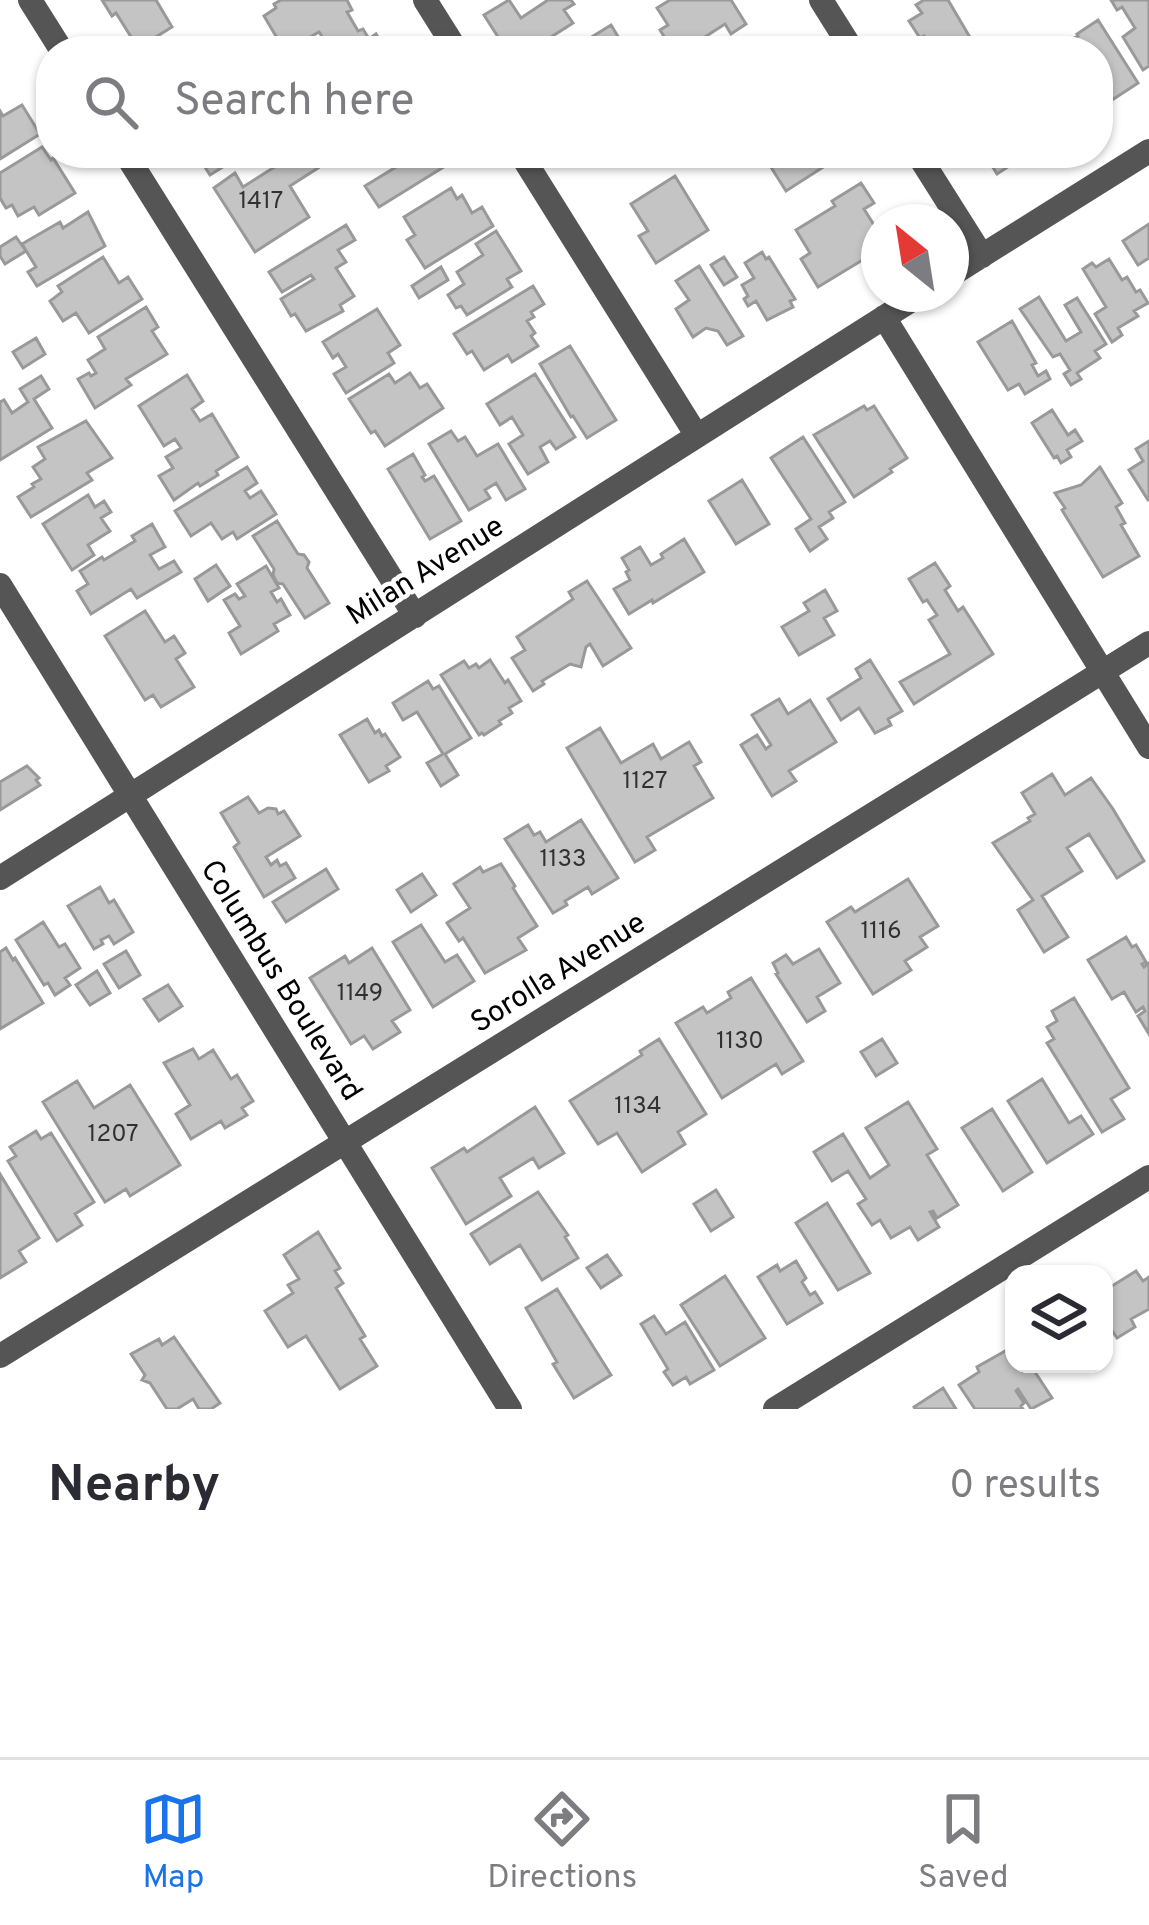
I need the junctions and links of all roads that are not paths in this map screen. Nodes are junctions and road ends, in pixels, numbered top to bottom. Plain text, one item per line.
1 (30, 0) edge
2 (425, 0) edge
3 (821, 0) edge
4 (53, 36) edge
5 (448, 36) edge
6 (844, 36) edge
7 (1149, 151) edge
8 (134, 168) edge
9 (529, 168) edge
10 (926, 168) edge
11 (982, 256) junction
12 (969, 264) edge
13 (892, 312) edge
14 (884, 317) junction
15 (697, 436) junction
16 (0, 585) edge
17 (415, 616) junction
18 (1149, 643) edge
19 (1102, 672) junction
20 (1149, 748) edge
21 (129, 796) junction
22 (0, 878) edge
23 (345, 1142) junction
24 (1149, 1177) edge
25 (0, 1356) edge
26 (511, 1409) edge
27 (776, 1409) edge

1 - 4 street
2 - 5 street
3 - 6 street
7 - 11 street
8 - 17 street
9 - 15 street
10 - 11 street
11 - 12 street
13 - 14 street, Milan Avenue
14 - 15 street, Milan Avenue
14 - 19 street
15 - 17 street, Milan Avenue
16 - 21 street, Columbus Boulevard
17 - 21 street, Milan Avenue
18 - 19 street, Sorolla Avenue
19 - 20 street
19 - 23 street, Sorolla Avenue
21 - 22 street, Milan Avenue
21 - 23 street, Columbus Boulevard
23 - 25 street, Sorolla Avenue
23 - 26 street, Columbus Boulevard
24 - 27 street

